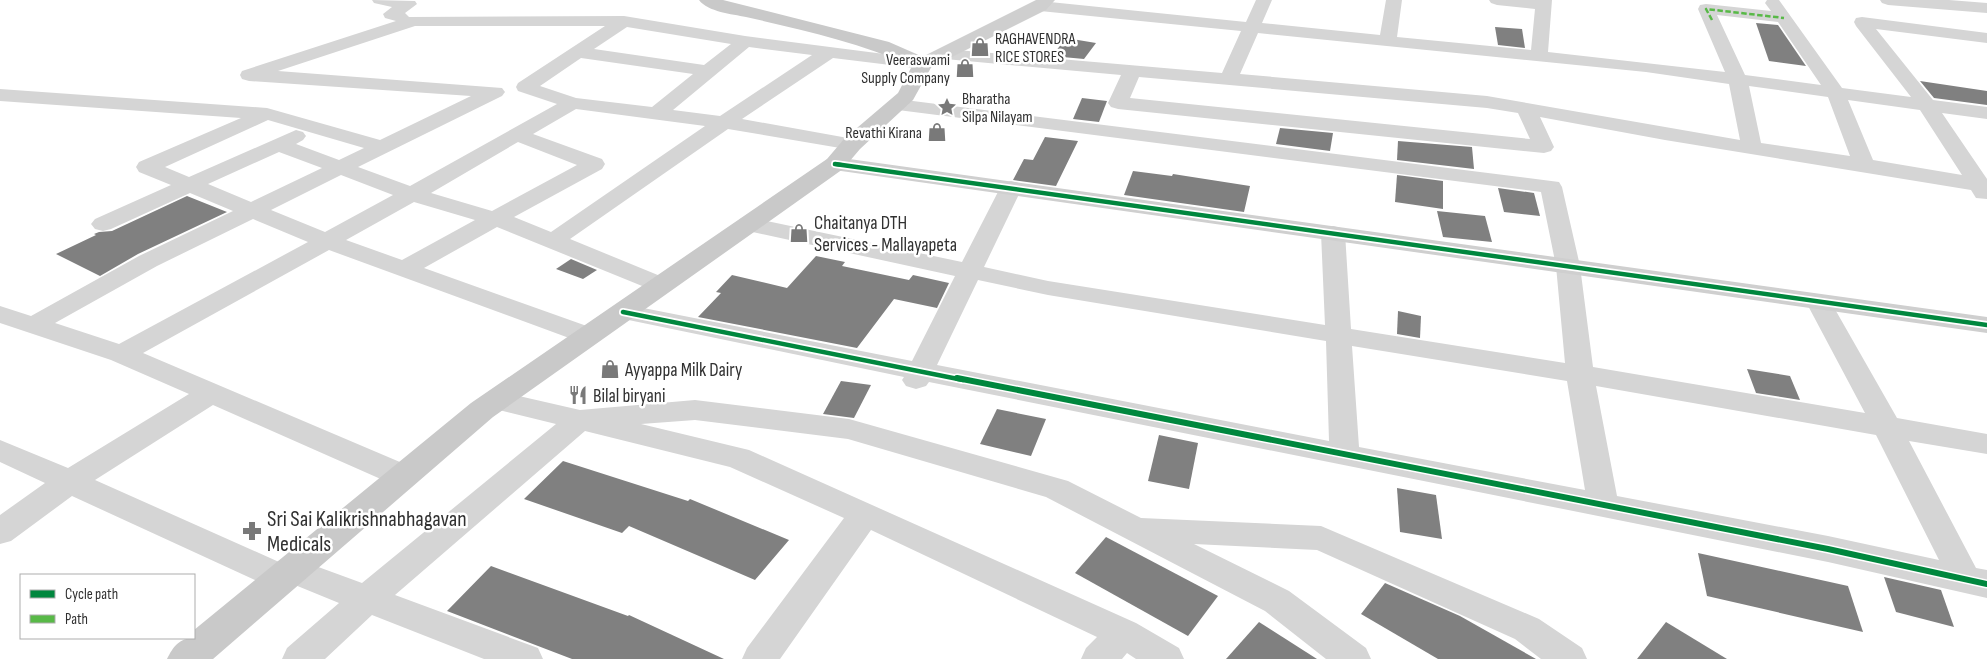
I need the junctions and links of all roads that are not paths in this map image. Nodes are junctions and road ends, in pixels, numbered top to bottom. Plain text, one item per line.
1 (380, 0) edge
2 (708, 0) edge
3 (1264, 0) edge
4 (1394, 0) edge
5 (1497, 0) edge
6 (1771, 0) edge
7 (1888, 0) edge
8 (1945, 2) edge
9 (1043, 3) edge
10 (1544, 3) edge
11 (1987, 8) edge
12 (1784, 18) junction
13 (413, 21) junction
14 (624, 21) junction
15 (1252, 28) junction
16 (1982, 37) edge
17 (746, 40) junction
18 (1387, 42) junction
19 (1987, 51) edge
20 (577, 52) junction
21 (829, 52) junction
22 (1540, 56) junction
23 (934, 59) junction
24 (1133, 70) junction
25 (708, 71) junction
26 (1229, 78) junction
27 (1738, 80) junction
28 (525, 87) junction
29 (495, 92) junction
30 (1836, 93) junction
31 (0, 95) edge
32 (573, 103) junction
33 (1118, 103) junction
34 (1926, 104) junction
35 (897, 105) junction
36 (1526, 109) junction
37 (657, 113) junction
38 (1987, 113) edge
39 (267, 114) junction
40 (724, 122) junction
41 (314, 127) junction
42 (1106, 130) junction
43 (517, 135) junction
44 (852, 144) junction
45 (280, 145) junction
46 (384, 147) junction
47 (1752, 147) junction
48 (835, 164) junction
49 (1864, 165) junction
50 (342, 168) junction
51 (190, 184) junction
52 (1011, 188) junction
53 (1984, 190) edge
54 (412, 194) junction
55 (253, 210) junction
56 (497, 219) junction
57 (103, 224) dead end
58 (748, 224) junction
59 (1333, 234) junction
60 (554, 240) junction
61 (327, 241) junction
62 (1568, 266) junction
63 (406, 268) junction
64 (970, 271) junction
65 (661, 285) junction
66 (1819, 302) junction
67 (623, 312) junction
68 (0, 314) edge
69 (32, 325) junction
70 (1987, 325) edge
71 (1339, 334) junction
72 (589, 336) junction
73 (121, 354) junction
74 (1580, 374) junction
75 (919, 376) junction
76 (211, 393) junction
77 (496, 400) junction
78 (579, 420) junction
79 (1886, 425) junction
80 (1987, 444) edge
81 (0, 450) edge
82 (1345, 455) junction
83 (403, 476) junction
84 (71, 480) junction
85 (1603, 505) junction
86 (865, 514) junction
87 (1134, 529) junction
88 (0, 532) edge
89 (286, 574) junction
90 (1976, 582) edge
91 (367, 599) junction
92 (1123, 633) junction
93 (186, 659) edge
94 (300, 659) edge
95 (524, 659) edge
96 (760, 659) edge
97 (1099, 659) edge
98 (1166, 659) edge
99 (1353, 659) edge
100 (1569, 659) edge

1 - 13 street
2 - 23 main road
3 - 15 street
4 - 18 street
5 - 10 street
6 - 12 street
7 - 8 street
8 - 11 street
8 - 16 street
9 - 15 street
9 - 23 street
10 - 22 street
12 - 27 street
12 - 30 street
13 - 14 street
13 - 29 street
14 - 17 street
14 - 20 street
15 - 18 street
15 - 26 street
16 - 19 street
16 - 34 street
17 - 21 street
17 - 25 street
18 - 22 street
20 - 25 street
20 - 28 street
21 - 23 street
21 - 40 street
22 - 27 street
23 - 24 street
23 - 35 main road
24 - 26 street
24 - 33 street
25 - 37 street
26 - 36 street
27 - 30 street
27 - 47 street
28 - 29 street
28 - 32 street
29 - 46 street
30 - 34 street
30 - 49 street
31 - 39 street
32 - 37 street
32 - 43 street
33 - 36 street
33 - 42 street
34 - 38 street
34 - 53 street
35 - 42 street
35 - 44 main road
36 - 47 street
37 - 40 street
39 - 41 street
39 - 51 street
40 - 44 street
40 - 60 street
41 - 45 street
41 - 46 street
42 - 62 street
43 - 54 street
43 - 56 street
44 - 48 main road
45 - 50 street
45 - 51 street
46 - 50 street
47 - 49 street
48 - 52 street
48 - 58 main road
49 - 53 street
50 - 54 street
50 - 55 street
51 - 55 street
51 - 57 street
52 - 59 street
52 - 64 street
54 - 56 street
54 - 61 street
55 - 61 street
55 - 69 street
56 - 60 street
56 - 63 street
58 - 64 street
58 - 65 main road
59 - 62 street
59 - 71 street
60 - 65 street
61 - 63 street
61 - 73 street
62 - 66 street
62 - 74 street
63 - 72 street
64 - 71 street
64 - 75 street
65 - 67 main road
66 - 70 street
66 - 79 street
67 - 72 main road
67 - 75 street
68 - 69 street
69 - 73 street
71 - 74 street
71 - 82 street
72 - 77 main road
73 - 76 street
74 - 79 street
74 - 85 street
75 - 82 street
76 - 83 street
76 - 84 street
77 - 78 street
77 - 83 main road
78 - 86 street
78 - 87 street
78 - 91 street
79 - 80 street
79 - 90 street
81 - 84 street
82 - 85 street
83 - 89 main road
84 - 88 street
84 - 89 street
85 - 90 street
86 - 92 street
86 - 96 street
87 - 99 street
87 - 100 street
89 - 91 street
89 - 93 main road
91 - 94 street
91 - 95 street
92 - 97 street
92 - 98 street

